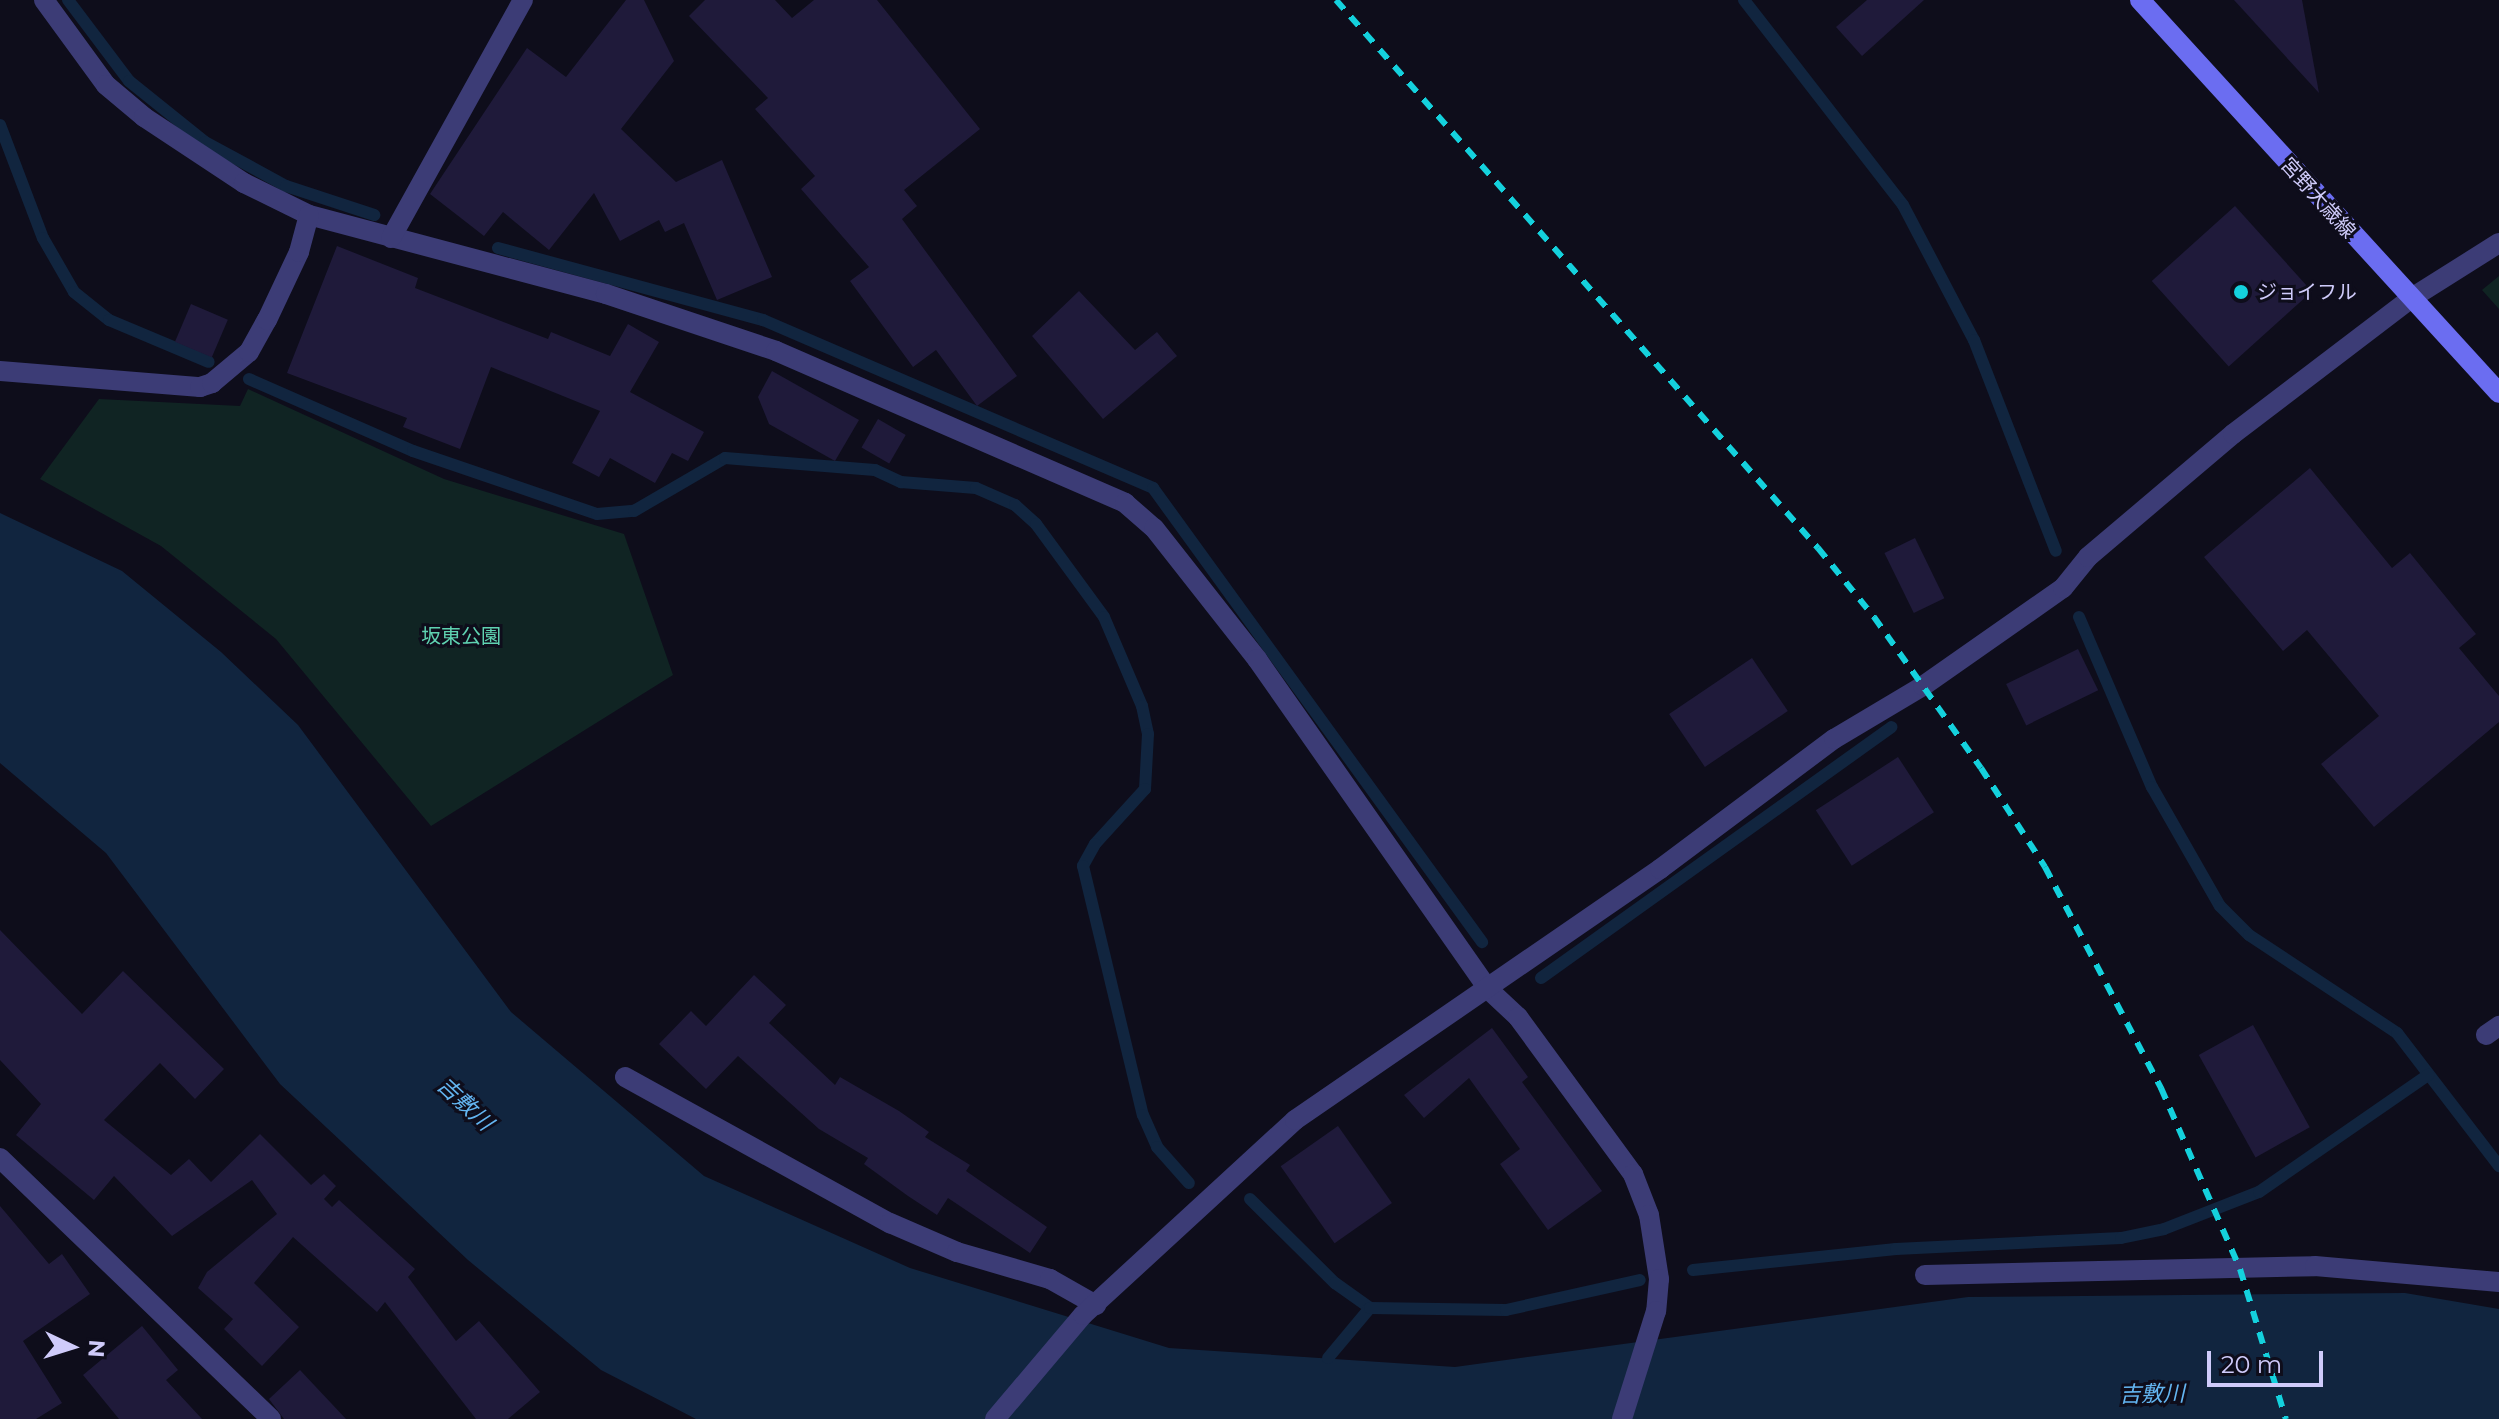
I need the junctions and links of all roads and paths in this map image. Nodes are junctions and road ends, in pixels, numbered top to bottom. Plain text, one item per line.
1 (44, 0) edge
2 (523, 0) edge
3 (2140, 0) edge
4 (309, 215) junction
5 (391, 238) junction
6 (2499, 243) edge
7 (2410, 299) junction
8 (0, 371) edge
9 (2499, 393) edge
10 (1488, 989) junction
11 (625, 1077) dead end
12 (0, 1158) edge
13 (1925, 1275) dead end
14 (2499, 1282) edge
15 (1089, 1310) junction
16 (271, 1419) edge
17 (995, 1419) edge
18 (1622, 1419) edge

1 - 4 street
2 - 5 street
3 - 7 main road, 宮野大歳線
4 - 5 street
4 - 8 street
5 - 10 street
6 - 7 street
7 - 9 main road, 宮野大歳線
7 - 10 street
10 - 15 street
10 - 18 street
11 - 15 street
12 - 16 street
13 - 14 street
15 - 17 street

